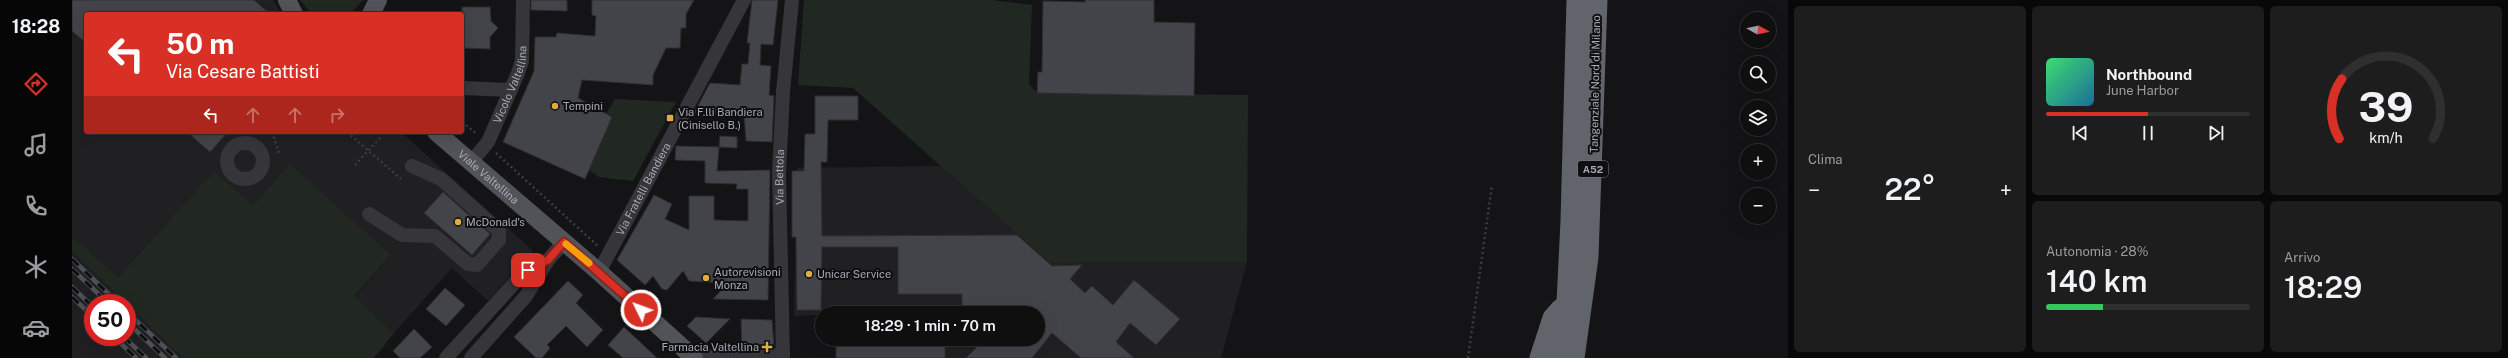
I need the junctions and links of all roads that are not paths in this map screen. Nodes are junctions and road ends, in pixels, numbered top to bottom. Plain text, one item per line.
1 (287, 0) edge
2 (378, 0) edge
3 (523, 0) edge
4 (744, 0) edge
5 (792, 0) edge
6 (1577, 0) edge
7 (1596, 0) edge
8 (293, 12) edge
9 (372, 12) edge
10 (376, 12) edge
11 (464, 88) edge
12 (511, 90) junction
13 (239, 134) edge
14 (256, 134) edge
15 (441, 134) edge
16 (258, 148) junction
17 (228, 154) junction
18 (472, 161) junction
19 (412, 166) dead end
20 (369, 214) dead end
21 (564, 242) junction
22 (548, 260) junction
23 (599, 272) junction
24 (525, 273) junction
25 (526, 296) junction
26 (1567, 302) junction
27 (1577, 348) edge
28 (689, 356) edge
29 (783, 357) edge
30 (446, 358) edge
31 (471, 358) edge
32 (1540, 358) edge
33 (1557, 358) edge
34 (1574, 358) edge

1 - 8 main road
2 - 9 main road
2 - 10 main road
3 - 12 street, Vicolo Valtellina
4 - 23 street, Via Fratelli Bandiera
5 - 29 street, Via Bettola
6 - 26 highway, Tangenziale Nord di Milano / A52
7 - 27 highway, Tangenziale Nord di Milano / A52
11 - 12 street
12 - 18 street, Vicolo Valtellina
13 - 17 street
14 - 16 street
15 - 18 main road, Viale Valtellina
16 - 17 street
16 - 17 street
18 - 21 main road, Viale Valtellina
19 - 20 street
21 - 22 street
21 - 23 main road, Viale Valtellina
22 - 24 street
22 - 25 street
23 - 28 main road, Viale Valtellina
24 - 25 street
24 - 30 street
25 - 31 street
26 - 32 highway
26 - 33 highway, Tangenziale Nord di Milano / A52
27 - 34 highway, Tangenziale Nord di Milano / A52
28 - 29 street, Via Bettola

